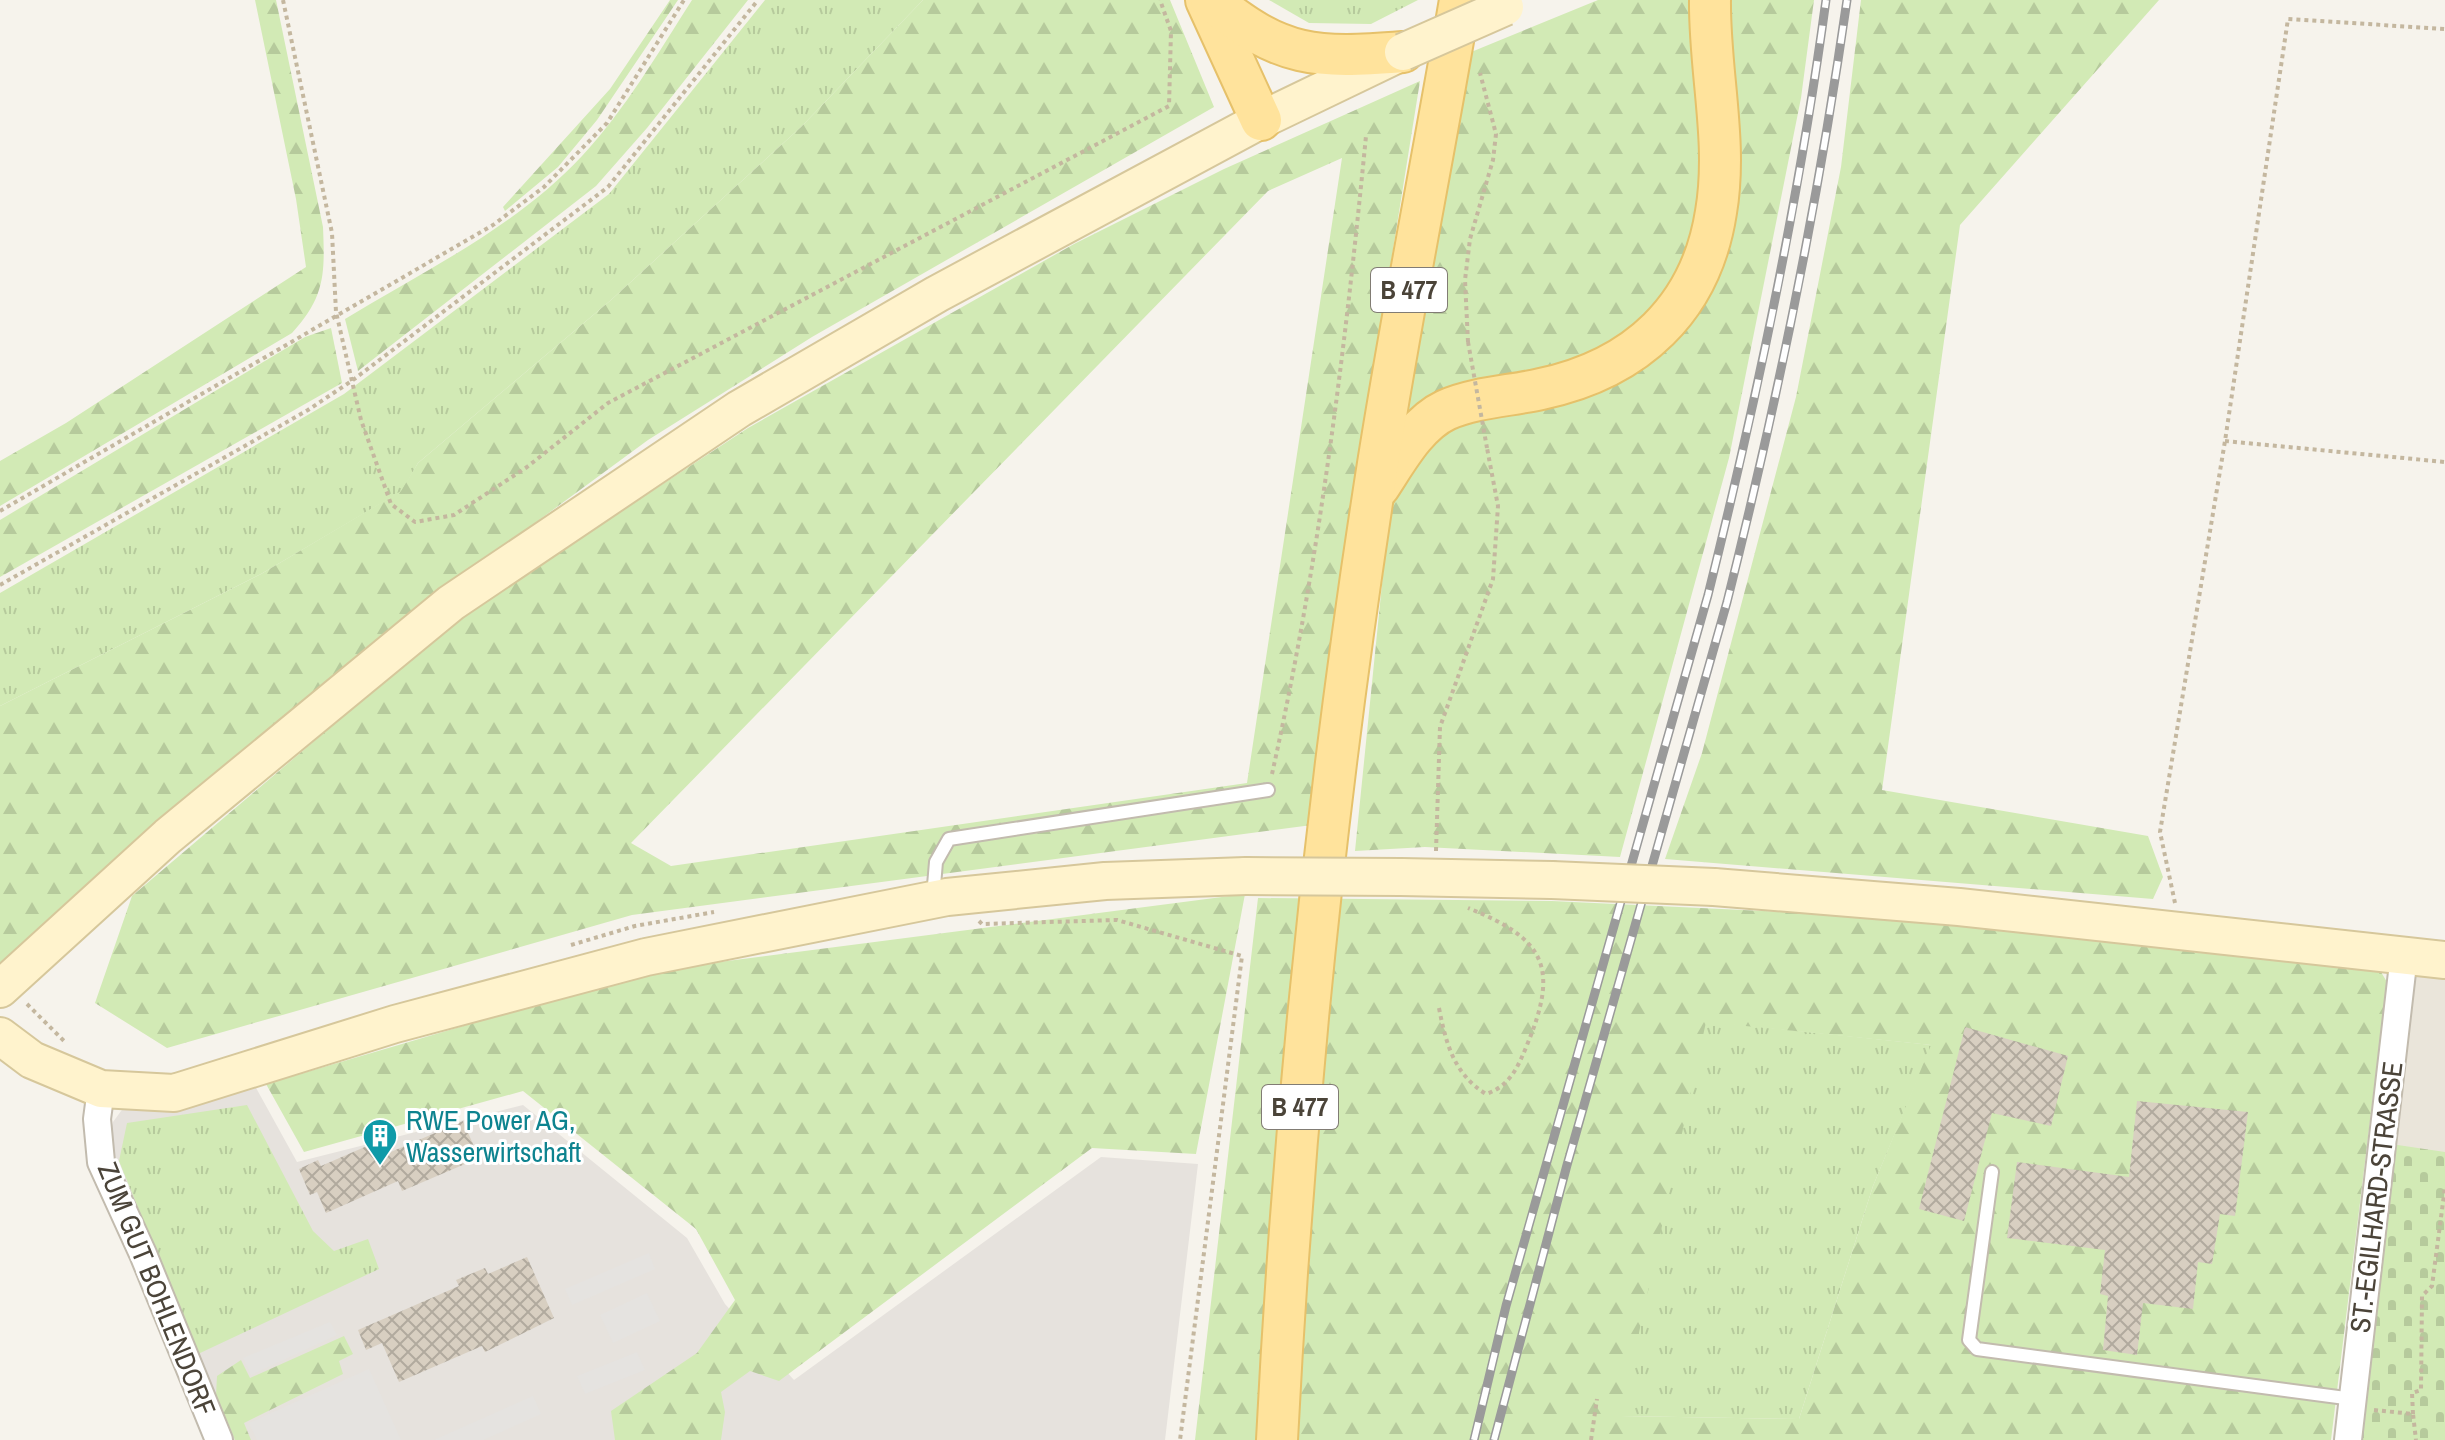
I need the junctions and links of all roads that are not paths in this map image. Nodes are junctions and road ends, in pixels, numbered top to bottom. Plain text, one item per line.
1 (1209, 0) edge
2 (1460, 0) edge
3 (1710, 0) edge
4 (1513, 4) edge
5 (1403, 52) junction
6 (1261, 120) junction
7 (1373, 497) junction
8 (1268, 790) road end
9 (940, 898) junction
10 (2404, 955) junction
11 (2445, 960) edge
12 (0, 989) edge
13 (0, 1036) edge
14 (101, 1089) junction
15 (1992, 1172) dead end
16 (2352, 1403) junction
17 (219, 1440) edge
18 (1277, 1440) edge
19 (2348, 1440) edge

1 - 5 main road
1 - 6 main road
2 - 7 main road, B 477
3 - 7 main road
4 - 5 street, bridge
5 - 6 street
6 - 12 street
7 - 18 main road, B 477
8 - 9 lane
9 - 10 street, bridge
9 - 14 street
10 - 11 street
10 - 16 street, ST.-EGILHARD-STRASSE
13 - 14 street
14 - 17 street, ZUM GUT BOHLENDORF
15 - 16 lane
16 - 19 street, ST.-EGILHARD-STRASSE

